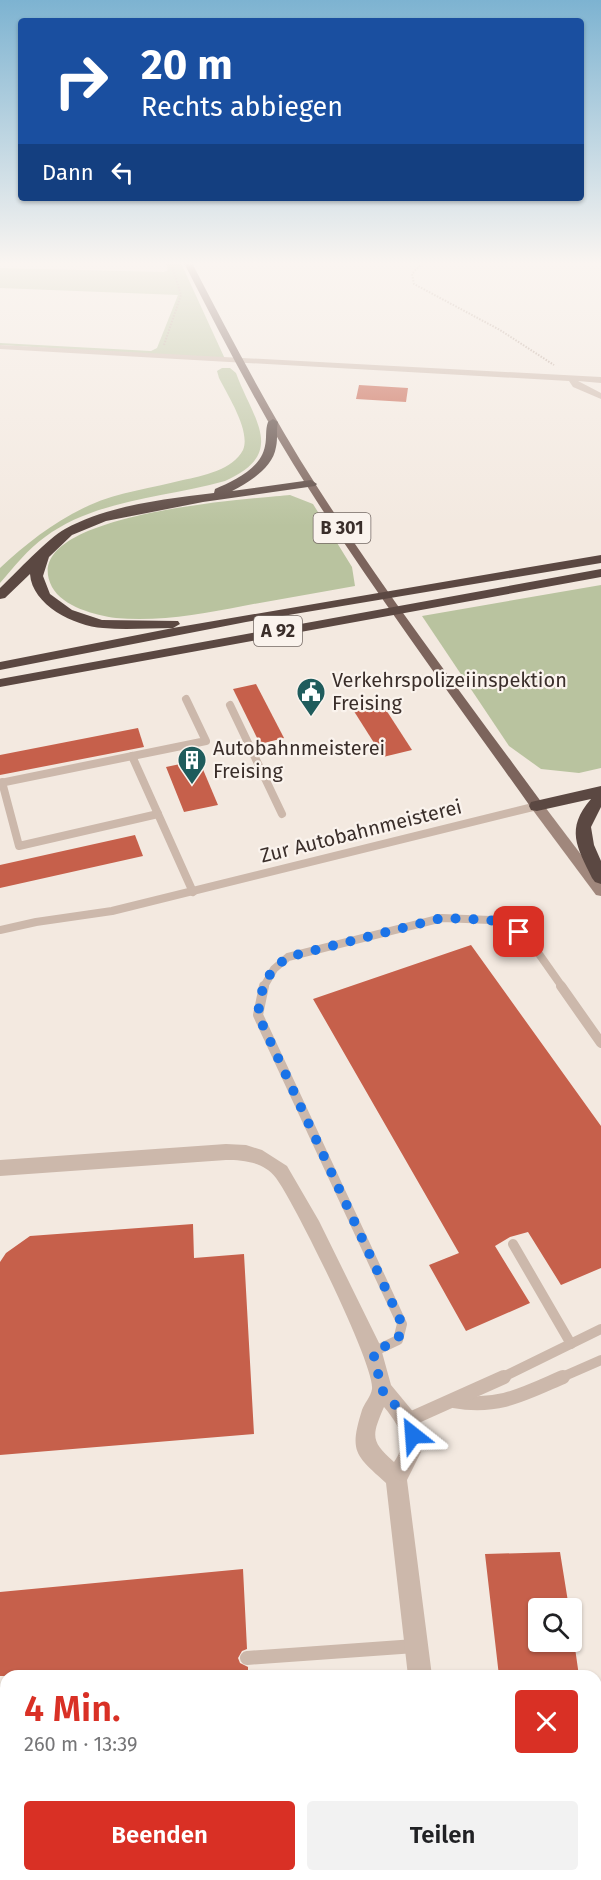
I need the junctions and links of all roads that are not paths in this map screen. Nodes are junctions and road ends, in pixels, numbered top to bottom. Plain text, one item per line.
1 (66, 351) edge
2 (234, 351) edge
3 (573, 380) junction
4 (601, 380) edge
5 (601, 396) edge
6 (273, 422) junction
7 (311, 484) junction
8 (204, 498) junction
9 (44, 553) junction
10 (601, 559) edge
11 (601, 573) edge
12 (555, 580) junction
13 (601, 580) edge
14 (0, 595) edge
15 (246, 618) junction
16 (0, 666) edge
17 (0, 683) edge
18 (186, 699) dead end
19 (230, 705) dead end
20 (132, 756) junction
21 (1, 782) edge
22 (601, 791) edge
23 (601, 797) edge
24 (537, 806) junction
25 (158, 814) junction
26 (282, 814) dead end
27 (601, 878) edge
28 (601, 891) edge
29 (193, 892) junction
30 (0, 929) edge
31 (601, 1043) edge
32 (0, 1168) edge
33 (513, 1244) dead end
34 (601, 1329) edge
35 (571, 1344) junction
36 (373, 1352) junction
37 (601, 1360) edge
38 (382, 1390) junction
39 (454, 1401) junction
40 (408, 1420) junction
41 (396, 1478) junction
42 (416, 1646) junction
43 (247, 1658) dead end
44 (419, 1670) edge

1 - 3 street
2 - 6 main road, B 301
3 - 4 street
3 - 5 street
6 - 7 main road, B 301
6 - 8 highway
7 - 8 highway
7 - 24 main road, B 301
8 - 9 highway
9 - 14 highway
9 - 15 highway
10 - 15 highway, A 92
11 - 12 highway, A 92
12 - 13 highway
12 - 17 highway, A 92
15 - 16 highway, A 92
18 - 20 lane
19 - 26 lane
20 - 21 lane
20 - 25 lane
21 - 25 lane
22 - 24 highway
23 - 27 highway
24 - 28 main road
24 - 29 lane, Zur Autobahnmeisterei
25 - 29 lane
29 - 30 lane, Zur Autobahnmeisterei
31 - 36 lane
32 - 36 street
33 - 35 lane
34 - 35 lane
35 - 39 lane
36 - 38 street
37 - 39 lane
38 - 40 street
38 - 41 street
39 - 40 lane
40 - 41 street
41 - 42 street
42 - 43 lane
42 - 44 street

